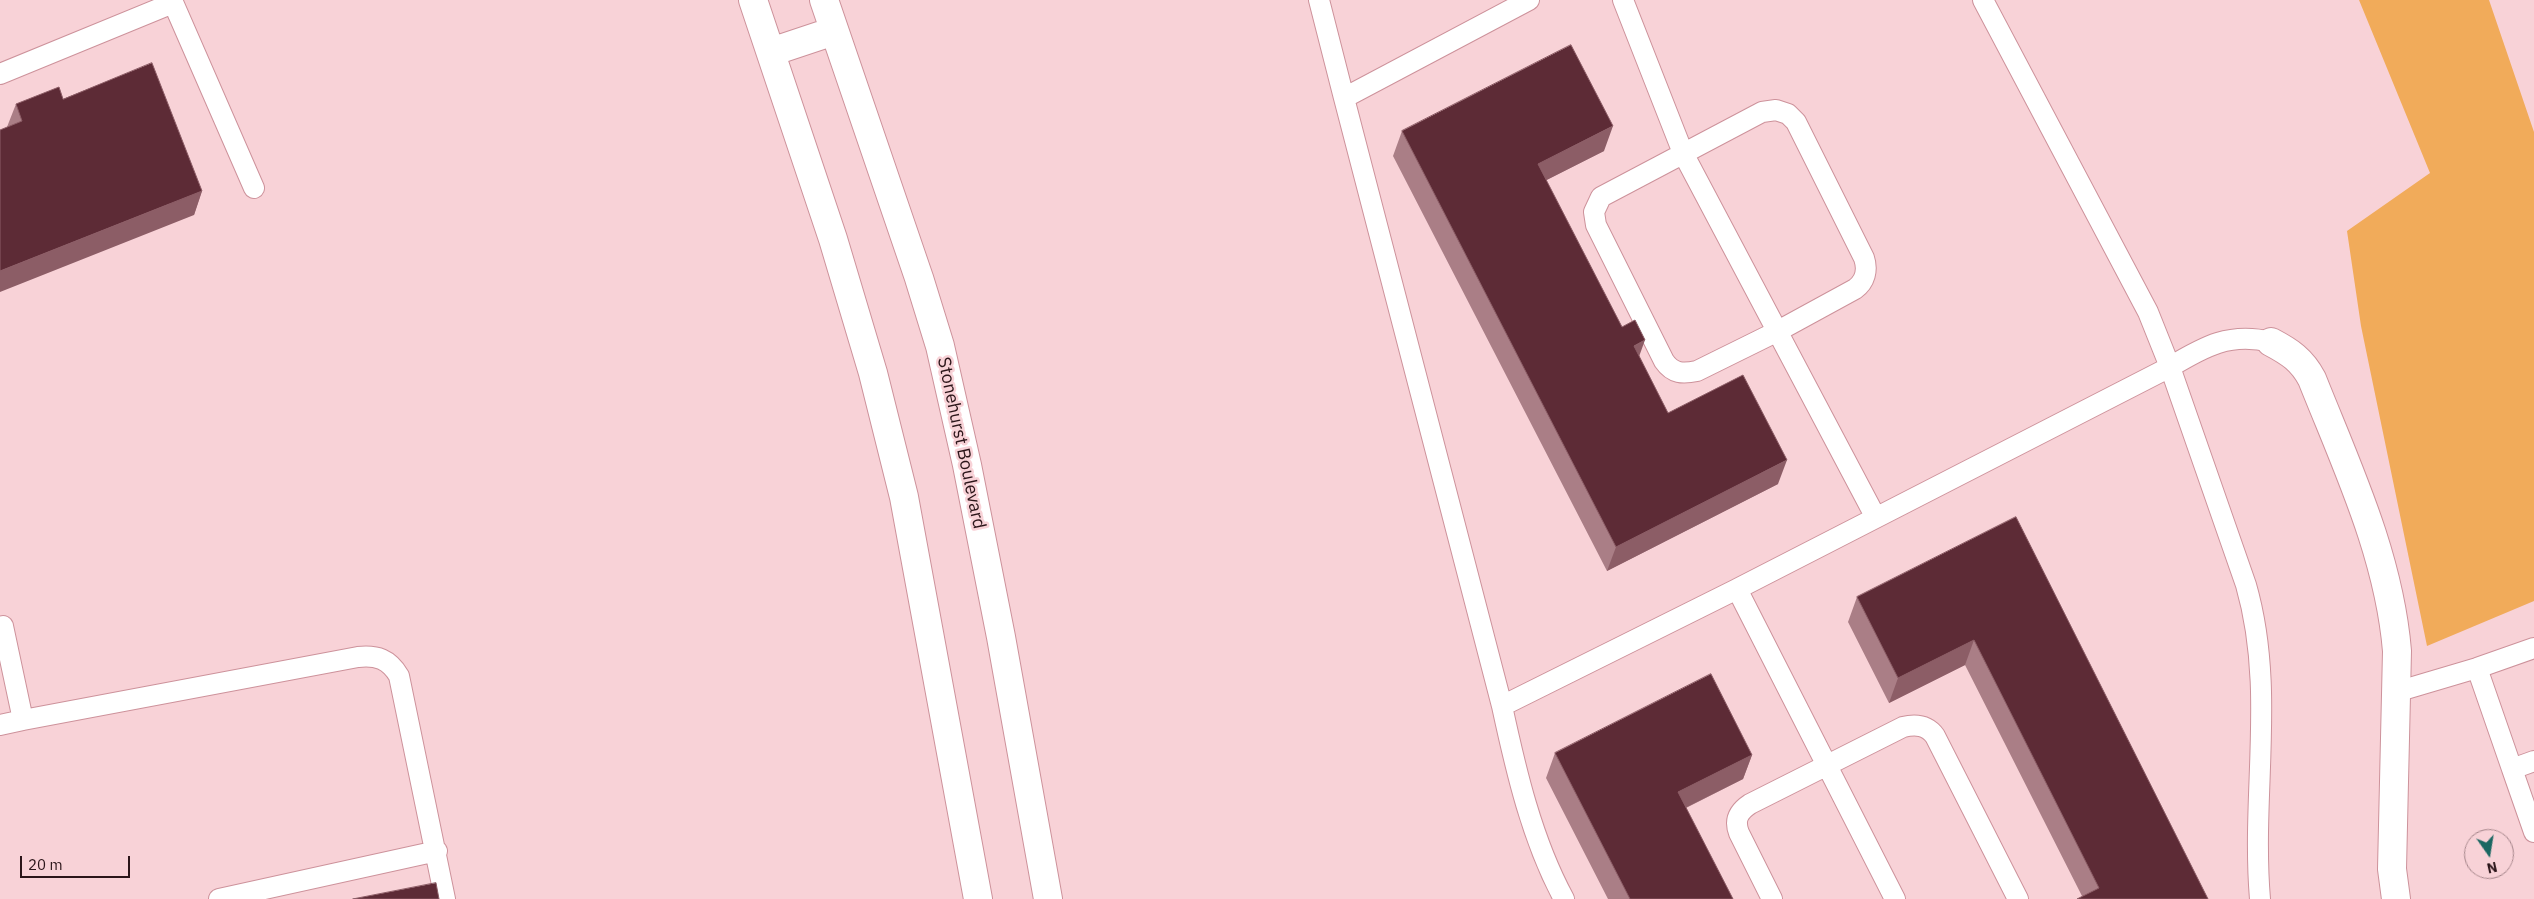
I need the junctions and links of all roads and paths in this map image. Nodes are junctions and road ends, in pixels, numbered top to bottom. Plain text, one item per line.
1 (754, 0) edge
2 (824, 0) edge
3 (1319, 0) edge
4 (1529, 0) edge
5 (1623, 0) edge
6 (1983, 0) edge
7 (172, 1) edge
8 (834, 31) junction
9 (771, 52) junction
10 (0, 74) edge
11 (1344, 98) junction
12 (1683, 153) junction
13 (254, 188) dead end
14 (1778, 332) junction
15 (2271, 342) joint
16 (2170, 367) junction
17 (1875, 516) junction
18 (1737, 589) junction
19 (1, 623) edge
20 (2534, 648) edge
21 (2477, 668) junction
22 (2396, 692) junction
23 (1502, 706) junction
24 (23, 720) junction
25 (0, 725) edge
26 (2534, 762) edge
27 (1827, 765) junction
28 (2512, 769) junction
29 (2534, 832) edge
30 (437, 851) junction
31 (218, 899) edge
32 (445, 899) edge
33 (978, 899) edge
34 (1048, 899) edge
35 (1564, 899) edge
36 (1772, 899) edge
37 (1894, 899) edge
38 (2018, 899) edge
39 (2260, 899) edge
40 (2396, 899) edge

1 - 9 street
2 - 8 street, Stonehurst Boulevard
3 - 11 lane
4 - 11 lane
5 - 12 lane
6 - 16 lane
7 - 10 lane
7 - 13 lane
8 - 9 street
8 - 34 street, Stonehurst Boulevard
9 - 33 street
11 - 23 lane
12 - 14 lane
12 - 14 lane
12 - 14 lane
14 - 17 lane
15 - 16 lane
15 - 22 street
16 - 17 lane
16 - 39 lane
17 - 18 lane
18 - 23 lane
18 - 27 lane
19 - 24 lane
20 - 21 lane
21 - 22 lane
21 - 28 lane
22 - 40 street
23 - 35 lane
24 - 25 lane
24 - 30 lane
26 - 28 lane
27 - 36 lane
27 - 37 lane
27 - 38 lane
28 - 29 lane
30 - 31 lane
30 - 32 lane

